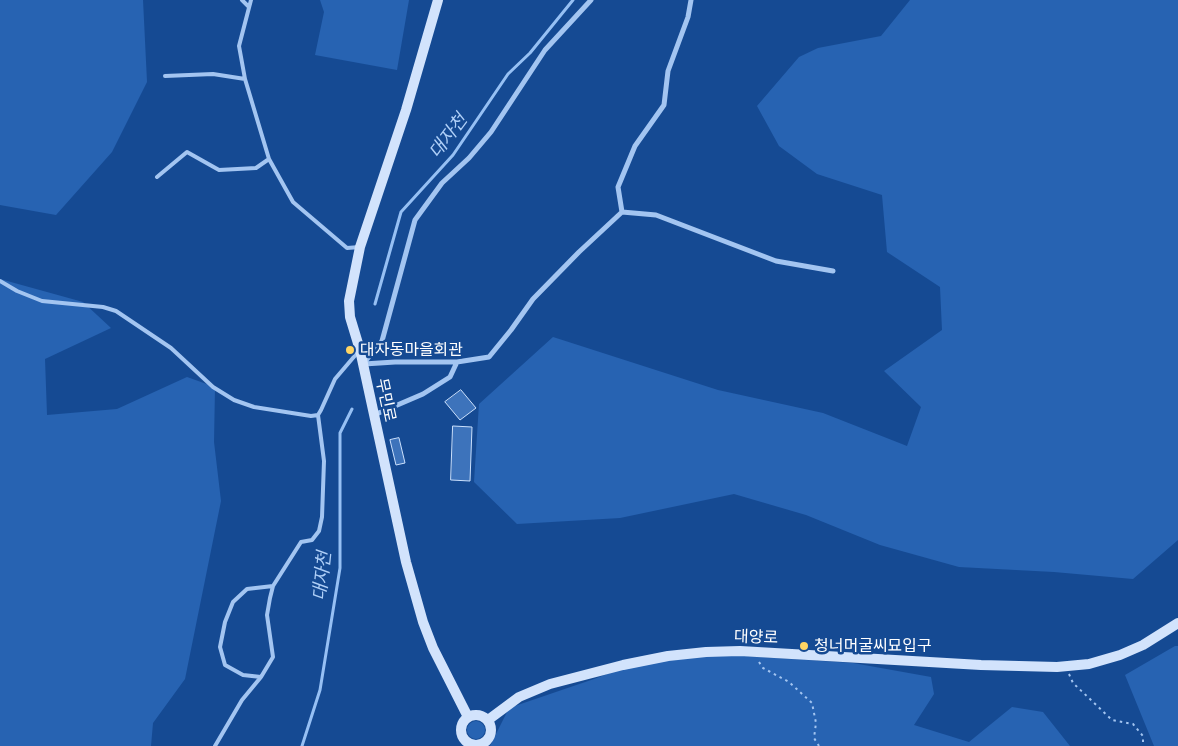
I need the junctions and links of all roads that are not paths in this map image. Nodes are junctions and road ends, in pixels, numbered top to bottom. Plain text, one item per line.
1 (242, 0) edge
2 (251, 0) edge
3 (438, 0) edge
4 (591, 0) edge
5 (691, 0) edge
6 (249, 7) junction
7 (164, 76) dead end
8 (245, 78) junction
9 (269, 159) junction
10 (156, 177) dead end
11 (622, 212) junction
12 (360, 247) junction
13 (833, 271) dead end
14 (0, 281) edge
15 (360, 350) junction
16 (457, 362) junction
17 (363, 364) junction
18 (318, 415) junction
19 (374, 415) junction
20 (273, 586) junction
21 (1178, 623) edge
22 (261, 677) junction
23 (468, 717) junction
24 (488, 720) junction
25 (470, 745) edge
26 (215, 746) edge

1 - 6 lane
2 - 6 lane
3 - 12 street, 무민로
4 - 17 street
5 - 11 street
6 - 8 lane
7 - 8 lane
8 - 9 lane
9 - 10 lane
9 - 12 lane
11 - 13 street
11 - 16 street
12 - 15 street, 무민로
14 - 18 lane
15 - 17 street, 무민로
15 - 18 lane
16 - 17 street
16 - 19 street
17 - 19 street, 무민로
18 - 20 lane
19 - 23 street, 무민로
20 - 22 lane
20 - 22 lane
21 - 24 street, 대양로
22 - 26 lane
23 - 24 street
23 - 25 street
24 - 25 street

